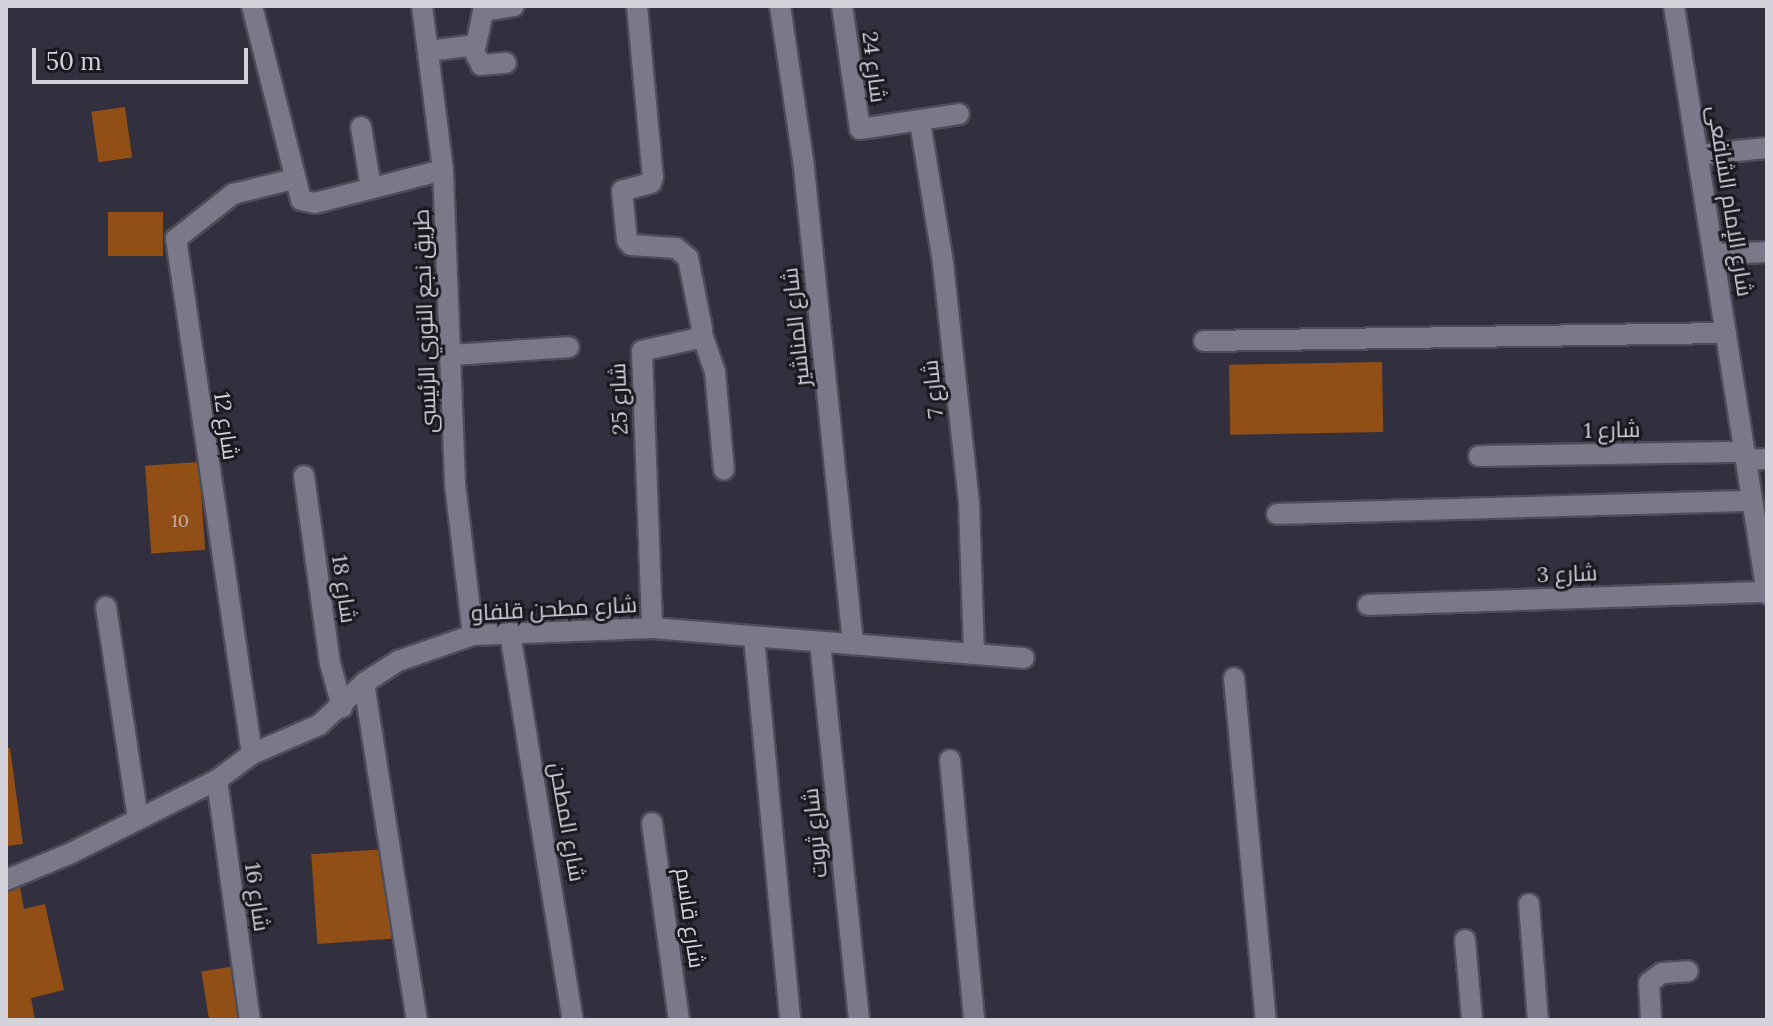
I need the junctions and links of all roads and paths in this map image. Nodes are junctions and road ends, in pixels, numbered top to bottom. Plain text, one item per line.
1 (252, 6) edge
2 (422, 6) edge
3 (514, 6) edge
4 (637, 6) edge
5 (780, 6) edge
6 (842, 6) edge
7 (1674, 6) edge
8 (472, 47) junction
9 (429, 51) junction
10 (506, 63) dead end
11 (959, 114) dead end
12 (920, 122) junction
13 (361, 127) dead end
14 (1767, 148) edge
15 (1698, 155) junction
16 (443, 170) junction
17 (293, 179) junction
18 (371, 188) junction
19 (1767, 252) edge
20 (1714, 254) junction
21 (1726, 333) junction
22 (702, 334) junction
23 (1204, 341) dead end
24 (569, 347) dead end
25 (450, 355) junction
26 (1479, 456) dead end
27 (1753, 457) edge
28 (724, 470) dead end
29 (304, 476) dead end
30 (1752, 501) junction
31 (1277, 514) dead end
32 (1764, 555) edge
33 (1767, 593) edge
34 (1368, 605) dead end
35 (106, 607) dead end
36 (652, 628) junction
37 (510, 633) junction
38 (473, 635) junction
39 (754, 637) junction
40 (820, 642) junction
41 (853, 644) junction
42 (974, 654) junction
43 (1024, 658) dead end
44 (1234, 678) dead end
45 (364, 683) junction
46 (342, 707) junction
47 (252, 754) junction
48 (950, 760) dead end
49 (217, 780) junction
50 (138, 819) junction
51 (652, 823) dead end
52 (6, 880) edge
53 (1529, 904) dead end
54 (1465, 940) dead end
55 (1688, 971) dead end
56 (250, 1020) edge
57 (417, 1020) edge
58 (573, 1020) edge
59 (679, 1020) edge
60 (790, 1020) edge
61 (859, 1020) edge
62 (974, 1020) edge
63 (1266, 1020) edge
64 (1472, 1020) edge
65 (1538, 1020) edge
66 (1651, 1020) edge

1 - 17 street
2 - 9 street, طريق نجع النوري الرئيسى
3 - 8 street
4 - 22 street
5 - 41 street, شارع المناشير
6 - 12 street, شارع 24
7 - 15 street, شارع الإمام الشافعى
8 - 9 street
8 - 10 street
9 - 16 street, طريق نجع النوري الرئيسى
11 - 12 street, شارع 24
12 - 42 street, شارع 7
13 - 18 street
14 - 15 street
15 - 20 street, شارع الإمام الشافعى
16 - 18 street
16 - 25 street, طريق نجع النوري الرئيسى
17 - 18 street
17 - 47 street, شارع 12
19 - 20 street
20 - 21 street, شارع الإمام الشافعى
21 - 23 street
21 - 27 street, شارع الإمام الشافعى
22 - 28 street
22 - 36 street, شارع 25
24 - 25 street
25 - 38 street, طريق نجع النوري الرئيسى
26 - 27 street, شارع 1
27 - 30 street, شارع الإمام الشافعى
29 - 46 street, شارع 18
30 - 31 street
30 - 32 street, شارع الإمام الشافعى
32 - 33 street, شارع الإمام الشافعى
33 - 34 street, شارع 3
35 - 50 street
36 - 37 street, شارع مطحن قلفاو
36 - 39 street, شارع مطحن قلفاو
37 - 38 street, شارع مطحن قلفاو
37 - 58 street, شارع المطحن
38 - 45 street, شارع مطحن قلفاو
39 - 40 street, شارع مطحن قلفاو
39 - 60 street
40 - 41 street, شارع مطحن قلفاو
40 - 61 street, شارع ثروت
41 - 42 street, شارع مطحن قلفاو
42 - 43 street, شارع مطحن قلفاو
44 - 63 street
45 - 46 street, شارع مطحن قلفاو
45 - 57 street
46 - 47 street, شارع مطحن قلفاو
47 - 49 street, شارع مطحن قلفاو
48 - 62 street
49 - 50 street, شارع مطحن قلفاو
49 - 56 street, شارع 16
50 - 52 street, شارع مطحن قلفاو
51 - 59 street, شارع قاسم
53 - 65 street
54 - 64 street
55 - 66 street

